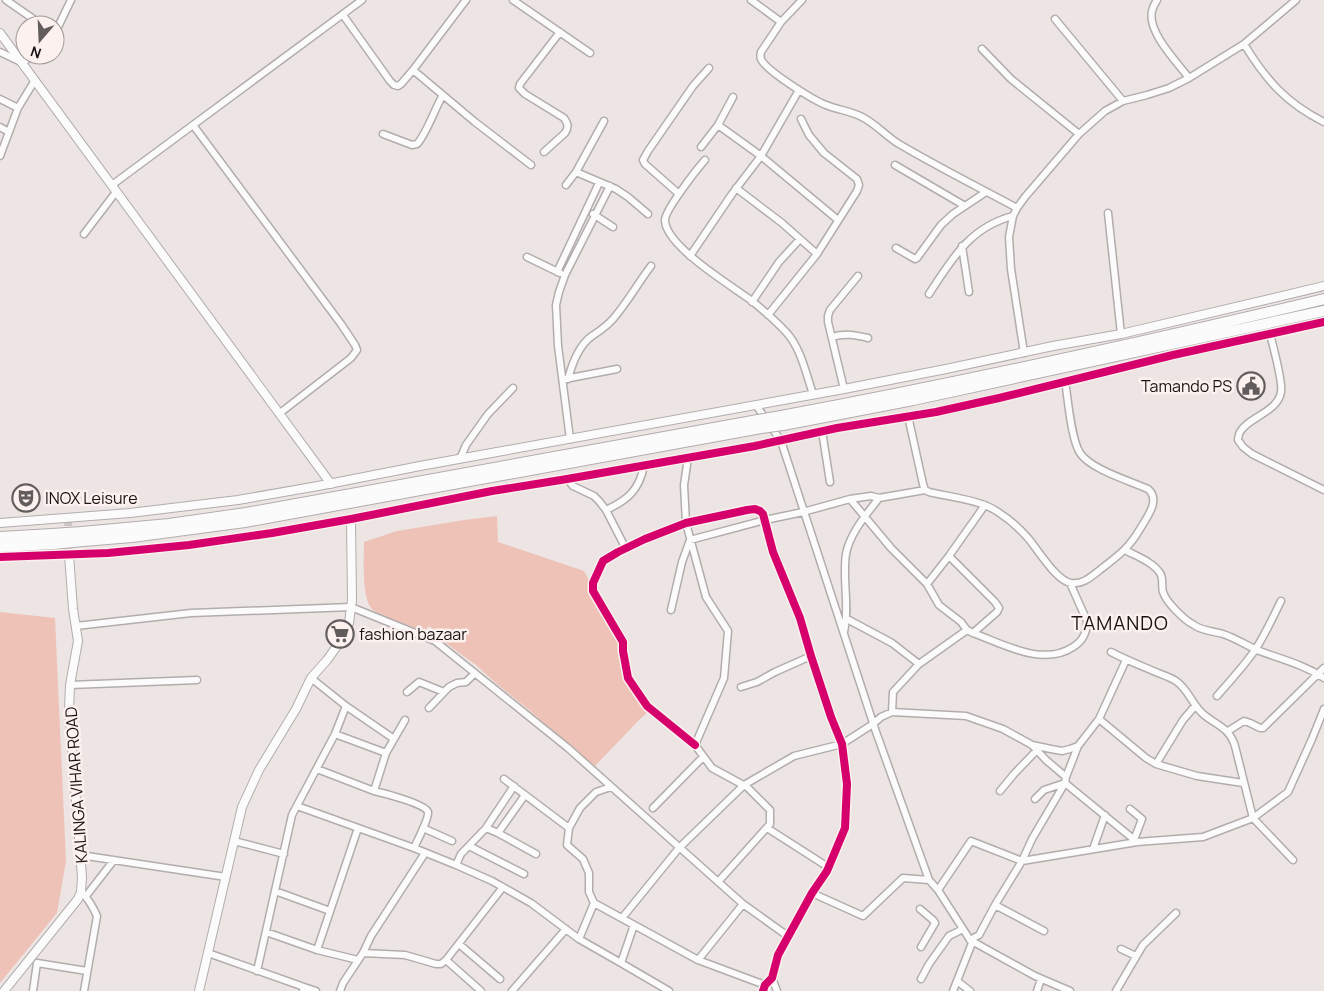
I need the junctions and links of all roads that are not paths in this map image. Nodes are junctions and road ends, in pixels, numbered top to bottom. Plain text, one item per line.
1 (6, 0) edge
2 (71, 0) edge
3 (362, 0) edge
4 (466, 0) edge
5 (513, 0) edge
6 (802, 0) edge
7 (1157, 0) edge
8 (1296, 0) edge
9 (755, 1) edge
10 (15, 2) edge
11 (30, 15) edge
12 (64, 15) edge
13 (343, 15) junction
14 (1055, 19) dead end
15 (781, 22) junction
16 (560, 32) junction
17 (0, 33) edge
18 (1244, 44) junction
19 (982, 49) dead end
20 (0, 52) edge
21 (15, 53) edge
22 (590, 53) dead end
23 (15, 59) edge
24 (24, 65) edge
25 (709, 68) dead end
26 (413, 70) junction
27 (1189, 78) junction
28 (35, 80) junction
29 (799, 90) junction
30 (443, 95) junction
31 (733, 97) dead end
32 (0, 99) edge
33 (1124, 101) junction
34 (18, 108) junction
35 (801, 119) dead end
36 (604, 121) dead end
37 (1324, 122) edge
38 (193, 125) junction
39 (718, 125) junction
40 (0, 127) edge
41 (9, 132) junction
42 (383, 134) dead end
43 (1079, 134) junction
44 (702, 148) dead end
45 (544, 152) dead end
46 (0, 156) edge
47 (761, 156) junction
48 (705, 160) dead end
49 (531, 165) dead end
50 (895, 165) dead end
51 (576, 172) junction
52 (599, 183) junction
53 (566, 184) dead end
54 (610, 186) junction
55 (736, 188) junction
56 (114, 189) junction
57 (986, 192) junction
58 (679, 194) junction
59 (965, 206) junction
60 (1017, 208) junction
61 (586, 211) junction
62 (1108, 213) dead end
63 (648, 214) dead end
64 (596, 215) junction
65 (1013, 216) junction
66 (838, 220) junction
67 (613, 226) dead end
68 (84, 234) dead end
69 (800, 239) junction
70 (962, 246) junction
71 (896, 248) dead end
72 (817, 254) junction
73 (690, 256) junction
74 (527, 257) dead end
75 (651, 266) dead end
76 (557, 272) junction
77 (565, 275) junction
78 (858, 276) dead end
79 (1324, 286) edge
80 (969, 292) dead end
81 (929, 294) dead end
82 (1324, 299) edge
83 (752, 302) junction
84 (1324, 311) edge
85 (768, 315) junction
86 (1324, 322) edge
87 (1121, 334) junction
88 (1270, 334) junction
89 (832, 337) junction
90 (868, 338) dead end
91 (1024, 353) junction
92 (617, 369) dead end
93 (565, 380) junction
94 (1065, 381) junction
95 (513, 388) dead end
96 (844, 389) junction
97 (813, 394) junction
98 (756, 405) junction
99 (280, 412) junction
100 (908, 416) junction
101 (782, 420) junction
102 (822, 431) junction
103 (570, 439) junction
104 (781, 441) junction
105 (688, 458) junction
106 (460, 459) junction
107 (644, 466) junction
108 (567, 480) junction
109 (830, 482) dead end
110 (331, 484) junction
111 (925, 490) junction
112 (1324, 490) edge
113 (879, 498) junction
114 (850, 499) junction
115 (985, 505) junction
116 (606, 510) junction
117 (804, 512) junction
118 (864, 517) junction
119 (351, 519) junction
120 (765, 520) junction
121 (0, 523) edge
122 (686, 523) junction
123 (0, 537) edge
124 (53, 539) junction
125 (690, 540) junction
126 (0, 546) edge
127 (626, 549) junction
128 (1125, 550) junction
129 (69, 555) junction
130 (949, 556) junction
131 (0, 557) edge
132 (1070, 583) junction
133 (927, 584) junction
134 (1281, 601) dead end
135 (351, 607) junction
136 (671, 610) dead end
137 (847, 619) junction
138 (76, 626) junction
139 (970, 631) junction
140 (844, 633) junction
141 (1256, 649) junction
142 (1111, 652) dead end
143 (811, 656) junction
144 (1126, 660) junction
145 (919, 664) junction
146 (1324, 668) edge
147 (475, 674) junction
148 (1321, 676) edge
149 (311, 678) junction
150 (197, 680) dead end
151 (70, 685) junction
152 (741, 687) dead end
153 (407, 692) dead end
154 (444, 692) junction
155 (1217, 696) dead end
156 (346, 706) junction
157 (1195, 706) junction
158 (429, 708) dead end
159 (1324, 709) edge
160 (892, 712) junction
161 (1099, 719) junction
162 (405, 720) dead end
163 (873, 724) junction
164 (1228, 730) junction
165 (335, 734) junction
166 (394, 739) junction
167 (842, 744) junction
168 (695, 745) junction
169 (1032, 745) junction
170 (1078, 746) junction
171 (1037, 750) junction
172 (386, 753) junction
173 (703, 757) junction
174 (1156, 764) junction
175 (317, 769) junction
176 (504, 779) dead end
177 (1066, 780) junction
178 (1243, 783) junction
179 (744, 785) junction
180 (514, 786) junction
181 (611, 787) junction
182 (374, 791) junction
183 (1000, 791) dead end
184 (525, 795) junction
185 (1035, 799) dead end
186 (297, 806) junction
187 (653, 808) dead end
188 (1130, 809) dead end
189 (1105, 815) junction
190 (1253, 818) junction
191 (358, 828) junction
192 (423, 828) junction
193 (486, 828) junction
194 (569, 828) junction
195 (766, 828) junction
196 (498, 833) junction
197 (234, 841) junction
198 (452, 841) dead end
199 (1136, 841) junction
200 (469, 846) junction
201 (414, 848) junction
202 (679, 848) junction
203 (1094, 849) junction
204 (425, 853) junction
205 (284, 854) junction
206 (536, 854) dead end
207 (80, 855) junction
208 (114, 860) junction
209 (1293, 860) dead end
210 (1022, 861) junction
211 (456, 864) junction
212 (828, 867) junction
213 (524, 874) dead end
214 (226, 877) junction
215 (929, 880) junction
216 (718, 882) junction
217 (504, 887) junction
218 (938, 890) junction
219 (275, 891) junction
220 (83, 894) junction
221 (812, 894) junction
222 (594, 903) junction
223 (743, 904) junction
224 (995, 905) junction
225 (920, 909) dead end
226 (330, 911) junction
227 (1176, 913) dead end
228 (622, 918) junction
229 (634, 925) junction
230 (964, 929) junction
231 (566, 930) junction
232 (1044, 931) dead end
233 (266, 932) junction
234 (789, 937) junction
235 (580, 939) junction
236 (970, 940) junction
237 (459, 944) junction
238 (921, 947) dead end
239 (1121, 949) dead end
240 (317, 950) junction
241 (208, 953) junction
242 (363, 953) junction
243 (1136, 956) junction
244 (358, 960) junction
245 (446, 960) junction
246 (698, 960) junction
247 (621, 964) junction
248 (258, 971) junction
249 (87, 972) junction
250 (772, 978) junction
251 (500, 979) dead end
252 (921, 979) dead end
253 (1041, 979) junction
254 (958, 981) junction
255 (764, 988) edge
256 (303, 989) edge
257 (4, 991) edge
258 (33, 991) edge
259 (84, 991) edge
260 (199, 991) edge
261 (316, 991) edge
262 (340, 991) edge
263 (481, 991) edge
264 (512, 991) edge
265 (669, 991) edge
266 (776, 991) edge
267 (953, 991) edge
268 (970, 991) edge
269 (1037, 991) edge
270 (1070, 991) edge
271 (1116, 991) edge

1 - 10 street
2 - 12 street
3 - 13 street
4 - 26 street
5 - 16 street
6 - 15 street
7 - 27 street
8 - 18 street
9 - 15 street
10 - 11 street
13 - 26 street
13 - 38 street
14 - 33 street
15 - 29 street
16 - 22 street
16 - 45 street
17 - 21 street
18 - 27 street
18 - 37 street
19 - 43 street
20 - 23 street
24 - 28 street
25 - 58 street
26 - 30 street
27 - 33 street
28 - 34 street
28 - 56 street
29 - 47 street
29 - 57 street
30 - 42 street
30 - 49 street
31 - 39 street
32 - 34 street
33 - 43 street
34 - 41 street
35 - 66 street
36 - 51 street
38 - 56 street
38 - 99 street
39 - 44 street
39 - 47 street
40 - 41 street
41 - 46 street
43 - 60 street
47 - 55 street
47 - 66 street
48 - 58 street
50 - 59 street
51 - 52 street
51 - 53 street
52 - 54 street
52 - 61 street
54 - 63 street
54 - 64 street
55 - 69 street
55 - 73 street
56 - 68 street
56 - 99 street
57 - 59 street
57 - 60 street
58 - 73 street
59 - 71 street
60 - 65 street
61 - 64 street
61 - 76 street
62 - 87 street
64 - 67 street
64 - 77 street
65 - 70 street
65 - 91 street
66 - 72 street
69 - 72 street
69 - 83 street
70 - 80 street
70 - 81 street
72 - 85 street
73 - 83 street
74 - 76 street
75 - 93 street
76 - 77 street
77 - 93 street
78 - 89 street
79 - 87 street
82 - 101 highway
83 - 85 street
84 - 101 highway
85 - 97 street
86 - 88 street
87 - 91 street
88 - 94 street
88 - 112 street
89 - 90 street
89 - 96 street
91 - 96 street
92 - 93 street
93 - 103 street
94 - 100 street
94 - 128 street
95 - 106 street
96 - 97 street
97 - 98 street
98 - 103 street
98 - 104 street
99 - 110 street
100 - 102 street
100 - 111 street
101 - 124 highway, bridge
102 - 104 street
102 - 109 street
103 - 106 street
104 - 105 street
104 - 117 street
105 - 107 street
105 - 122 street
106 - 110 street
107 - 108 street
107 - 116 street
108 - 116 street
108 - 119 street
110 - 121 street
111 - 113 street
111 - 115 street
113 - 114 street
113 - 118 street
114 - 117 street
114 - 118 street
115 - 130 street
115 - 132 street
116 - 127 street
117 - 120 street
117 - 140 street
118 - 133 street
118 - 137 street
119 - 129 street
119 - 135 street
120 - 122 street
120 - 125 street
120 - 143 street
122 - 125 street
122 - 127 street
123 - 124 highway
124 - 126 highway
125 - 136 street
125 - 168 street
127 - 168 street
128 - 132 street
128 - 141 street
129 - 131 street
129 - 138 street, KALINGA VIHAR ROAD
130 - 133 street
130 - 139 street
132 - 139 street
133 - 139 street
134 - 141 street
135 - 138 street
135 - 147 street
135 - 149 street
137 - 140 street
137 - 145 street
138 - 151 street, KALINGA VIHAR ROAD
139 - 145 street
140 - 163 street
141 - 148 street
141 - 155 street
142 - 144 street
143 - 152 street
143 - 167 street
144 - 157 street
144 - 161 street
145 - 160 street
146 - 148 street
147 - 154 street
147 - 181 street
148 - 164 street
149 - 156 street
149 - 197 street
150 - 151 street
151 - 207 street, KALINGA VIHAR ROAD
153 - 154 street
154 - 158 street
156 - 165 street
156 - 166 street
157 - 164 street
157 - 174 street
159 - 190 street
160 - 163 street
160 - 169 street
161 - 170 street
161 - 174 street
162 - 166 street
163 - 167 street
163 - 215 street
164 - 178 street
165 - 172 street
165 - 175 street
166 - 172 street
167 - 179 street
167 - 212 street
168 - 173 street
169 - 170 street
169 - 171 street
170 - 177 street
171 - 177 street
171 - 183 street
172 - 182 street
173 - 179 street
173 - 187 street
174 - 178 street
175 - 182 street
175 - 186 street
176 - 180 street
177 - 185 street
177 - 189 street
177 - 210 street
178 - 190 street
179 - 195 street
179 - 202 street
180 - 184 street
180 - 193 street
181 - 194 street
181 - 202 street
182 - 192 street
184 - 194 street
184 - 196 street
186 - 191 street
186 - 205 street
188 - 199 street
189 - 199 street
189 - 203 street
190 - 199 street
190 - 209 street
191 - 201 street
191 - 226 street
192 - 198 street
192 - 201 street
193 - 196 street
193 - 200 street
194 - 222 street
195 - 212 street
195 - 216 street
196 - 206 street
197 - 205 street
197 - 214 street
199 - 203 street
200 - 211 street
200 - 213 street
201 - 204 street
202 - 216 street
202 - 228 street
203 - 210 street
204 - 211 street
204 - 242 street
205 - 219 street
207 - 208 street
207 - 220 street, KALINGA VIHAR ROAD
208 - 214 street
208 - 220 street
210 - 218 street
210 - 224 street
211 - 217 street
212 - 221 street
214 - 241 street
215 - 218 street
215 - 221 street
216 - 223 street
217 - 231 street
217 - 237 street
218 - 230 street
219 - 226 street
219 - 233 street
220 - 249 street
220 - 257 street
221 - 234 street
222 - 228 street
222 - 235 street
223 - 234 street
223 - 246 street
224 - 232 street
224 - 236 street
225 - 238 street
226 - 240 street
227 - 243 street
228 - 229 street
229 - 246 street
229 - 247 street
230 - 236 street
230 - 252 street
231 - 235 street
231 - 264 street
233 - 240 street
233 - 248 street
234 - 250 street
235 - 247 street
236 - 253 street
236 - 254 street
237 - 245 street
237 - 251 street
239 - 243 street
240 - 244 street
241 - 248 street
241 - 260 street
242 - 244 street
242 - 245 street
243 - 271 street
244 - 262 street
245 - 263 street
246 - 255 street
247 - 265 street
248 - 256 street
249 - 258 street
249 - 259 street
250 - 255 street
250 - 266 street
253 - 269 street
253 - 270 street
254 - 267 street
254 - 268 street
256 - 261 street

